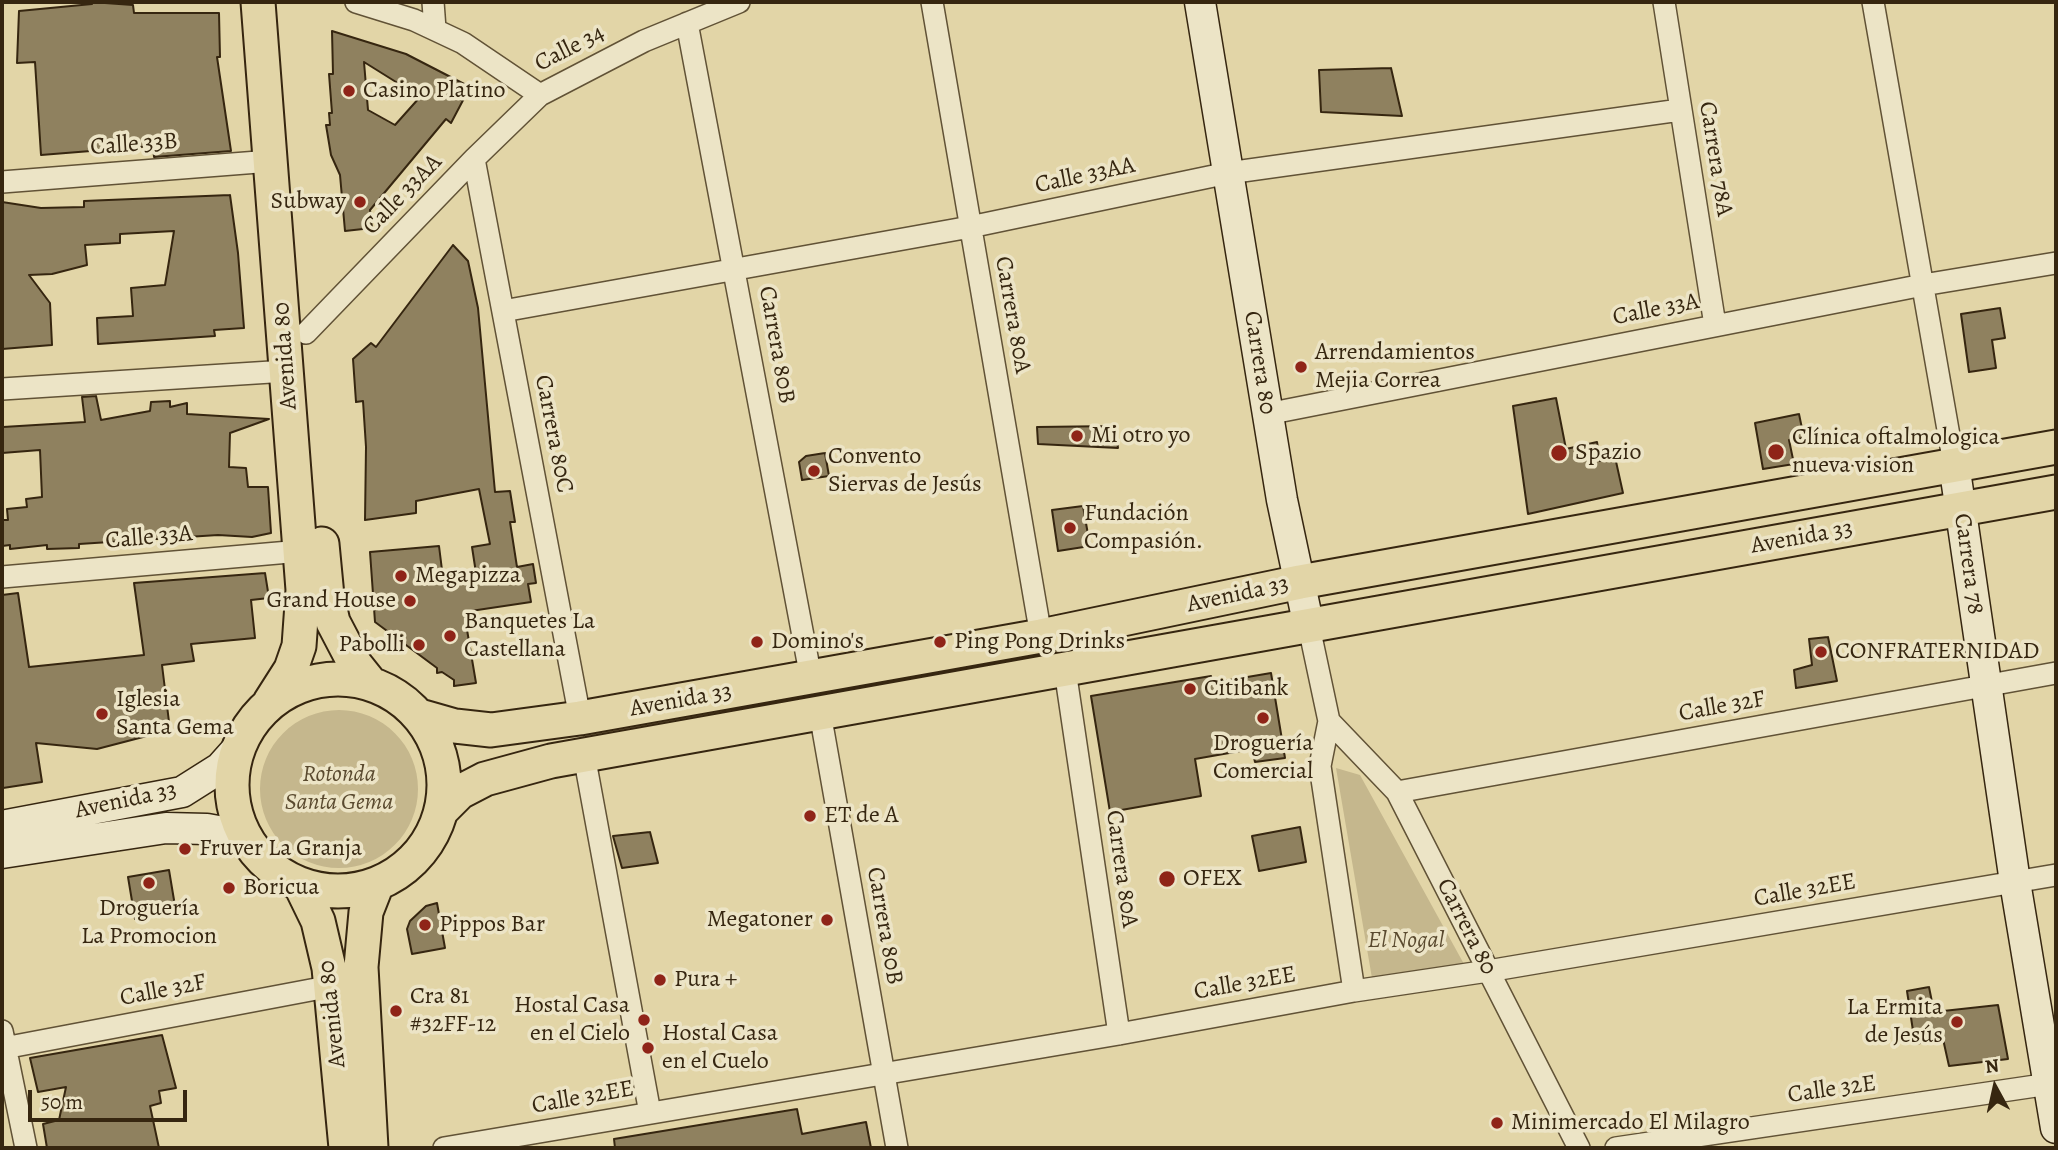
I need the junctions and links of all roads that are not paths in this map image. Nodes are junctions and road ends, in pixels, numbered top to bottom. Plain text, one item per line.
1 (258, 2) edge
2 (280, 2) edge
3 (356, 2) edge
4 (433, 2) edge
5 (739, 2) edge
6 (932, 2) edge
7 (1200, 2) edge
8 (1664, 2) edge
9 (1873, 2) edge
10 (687, 23) junction
11 (435, 29) junction
12 (540, 96) junction
13 (1680, 110) junction
14 (474, 159) junction
15 (271, 161) junction
16 (1228, 173) junction
17 (2, 181) edge
18 (970, 227) junction
19 (2056, 262) edge
20 (735, 268) junction
21 (1923, 285) junction
22 (503, 311) junction
23 (1714, 325) junction
24 (306, 333) junction
25 (287, 371) junction
26 (2, 389) edge
27 (1267, 414) junction
28 (2056, 447) edge
29 (1954, 464) junction
30 (2056, 492) edge
31 (1959, 509) junction
32 (301, 551) junction
33 (2, 577) edge
34 (1300, 582) junction
35 (1309, 626) junction
36 (1041, 636) junction
37 (1065, 670) junction
38 (2056, 673) edge
39 (811, 678) junction
40 (371, 684) junction
41 (1985, 686) junction
42 (270, 702) junction
43 (820, 713) junction
44 (420, 716) junction
45 (580, 718) junction
46 (1329, 722) junction
47 (237, 749) junction
48 (584, 755) junction
49 (1397, 792) junction
50 (442, 810) junction
51 (2, 826) edge
52 (245, 836) junction
53 (2, 853) edge
54 (2056, 875) edge
55 (2015, 882) junction
56 (300, 884) junction
57 (377, 884) junction
58 (1488, 971) junction
59 (332, 986) junction
60 (1354, 991) junction
61 (1119, 1034) junction
62 (3, 1040) edge
63 (884, 1074) junction
64 (2053, 1083) edge
65 (650, 1113) junction
66 (2056, 1128) edge
67 (26, 1148) edge
68 (346, 1148) edge
69 (371, 1148) edge
70 (444, 1148) edge
71 (897, 1148) edge
72 (1579, 1148) edge
73 (1616, 1148) edge

1 - 15 main road, Avenida 80
2 - 24 main road, Avenida 80
3 - 11 street, Calle 34
4 - 11 street
5 - 10 street, Calle 34
6 - 18 street, Carrera 80A
7 - 16 street, Carrera 80
8 - 13 street, Carrera 78A
9 - 21 street, Carrera 78
10 - 12 street, Calle 34
10 - 20 street, Carrera 80B
11 - 12 street, Calle 34
12 - 14 street, Calle 33AA
13 - 16 street, Calle 33AA
13 - 23 street, Carrera 78A
14 - 22 street, Carrera 80C
14 - 24 street, Calle 33AA
15 - 17 street, Calle 33B
15 - 25 main road, Avenida 80
16 - 18 street, Calle 33AA
16 - 27 street, Carrera 80
18 - 20 street, Calle 33AA
18 - 36 street, Carrera 80A
19 - 21 street, Calle 33A
20 - 22 street, Calle 33AA
20 - 39 street, Carrera 80B
21 - 23 street, Calle 33A
21 - 29 street, Carrera 78
22 - 45 street, Carrera 80C
23 - 27 street, Calle 33A
24 - 40 main road, Avenida 80
25 - 26 street
25 - 32 main road, Avenida 80
27 - 34 street, Carrera 80
28 - 29 main road, Avenida 33
29 - 31 street, Carrera 78
29 - 34 main road, Avenida 33
30 - 31 main road, Avenida 33
31 - 35 main road, Avenida 33
31 - 41 street, Carrera 78
32 - 33 street, Calle 33A
32 - 42 main road, Avenida 80
34 - 35 street, Carrera 80
34 - 36 main road, Avenida 33
35 - 37 main road, Avenida 33
35 - 46 street, Carrera 80
36 - 39 main road, Avenida 33
37 - 43 main road, Avenida 33
37 - 61 street, Carrera 80A
38 - 41 street, Calle 32F
39 - 45 main road, Avenida 33
40 - 42 main road
40 - 44 main road
41 - 49 street, Calle 32F
41 - 55 street, Carrera 78
42 - 47 main road
43 - 48 main road, Avenida 33
43 - 63 street, Carrera 80B
44 - 45 main road, Avenida 33
44 - 50 main road
46 - 49 street, Carrera 80
46 - 60 street, Carrera 80
47 - 51 street, Avenida 33
47 - 52 main road
48 - 50 main road, Avenida 33
48 - 65 street
49 - 58 street, Carrera 80
50 - 57 main road
52 - 53 street, Avenida 33
52 - 56 main road
54 - 55 street, Calle 32EE
55 - 58 street, Calle 32EE
55 - 64 street, Carrera 78
56 - 57 main road
56 - 59 main road, Avenida 80
57 - 69 main road, Avenida 80
58 - 60 street, Calle 32EE
58 - 72 street, Carrera 80
59 - 62 street, Calle 32F
59 - 68 main road, Avenida 80
60 - 61 street, Calle 32EE
61 - 63 street, Calle 32EE
62 - 67 street
63 - 65 street, Calle 32EE
63 - 71 street, Carrera 80B
64 - 66 street, Carrera 78
64 - 73 street, Calle 32E
65 - 70 street, Calle 32EE

